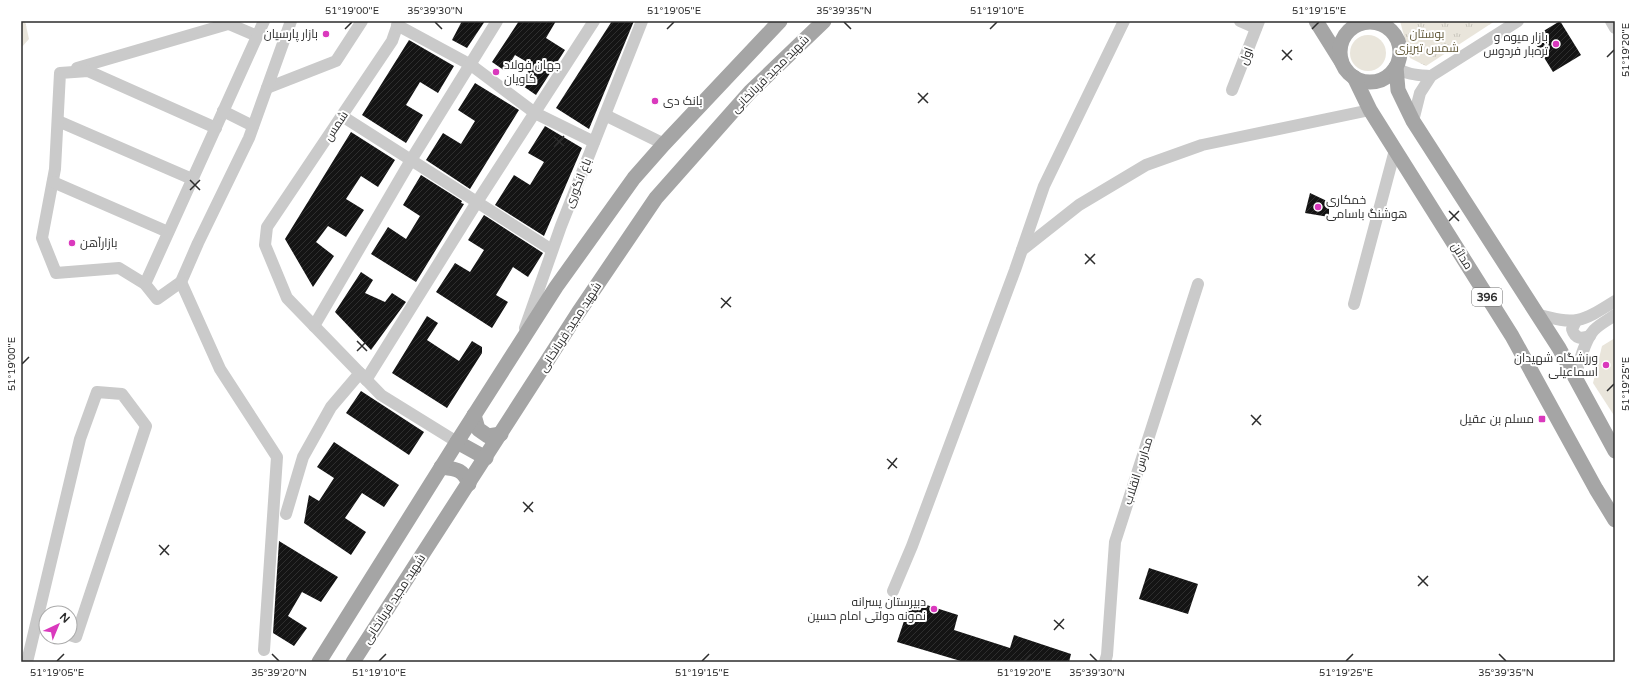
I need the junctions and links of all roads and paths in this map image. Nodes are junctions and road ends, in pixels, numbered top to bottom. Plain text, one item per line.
1 (264, 21) edge
2 (291, 21) edge
3 (362, 21) edge
4 (497, 21) edge
5 (594, 21) edge
6 (642, 21) edge
7 (780, 21) edge
8 (824, 21) edge
9 (1124, 21) edge
10 (1240, 21) edge
11 (1316, 21) edge
12 (1392, 21) edge
13 (1518, 21) edge
14 (1611, 21) edge
15 (225, 22) edge
16 (398, 23) edge
17 (1258, 25) edge
18 (1615, 28) edge
19 (257, 36) junction
20 (1397, 38) junction
21 (1342, 62) junction
22 (471, 66) junction
23 (1396, 67) junction
24 (60, 73) junction
25 (1431, 76) junction
26 (1354, 77) junction
27 (267, 88) junction
28 (1232, 90) dead end
29 (1370, 110) junction
30 (223, 111) junction
31 (535, 113) junction
32 (605, 115) junction
33 (342, 116) junction
34 (58, 121) junction
35 (1413, 121) junction
36 (253, 126) junction
37 (216, 128) junction
38 (594, 142) junction
39 (664, 144) junction
40 (1396, 150) junction
41 (411, 160) junction
42 (192, 179) junction
43 (53, 182) junction
44 (477, 202) junction
45 (168, 232) junction
46 (552, 250) junction
47 (1022, 250) junction
48 (181, 282) junction
49 (145, 284) junction
50 (1198, 284) dead end
51 (1615, 301) edge
52 (1354, 304) dead end
53 (1536, 314) junction
54 (1615, 315) edge
55 (1576, 321) junction
56 (314, 326) junction
57 (1590, 336) junction
58 (518, 347) junction
59 (363, 376) junction
60 (1575, 378) junction
61 (474, 415) junction
62 (501, 434) junction
63 (457, 442) junction
64 (1615, 451) edge
65 (486, 458) junction
66 (441, 467) junction
67 (469, 484) junction
68 (286, 514) dead end
69 (1615, 520) edge
70 (893, 591) dead end
71 (45, 605) edge
72 (78, 631) edge
73 (38, 634) edge
74 (264, 650) dead end
75 (27, 662) edge
76 (319, 662) edge
77 (352, 662) edge
78 (1105, 662) edge

1 - 19 street
2 - 27 street
3 - 27 street
4 - 22 street
5 - 31 street
6 - 32 street, باغ انگوری
7 - 39 main road
8 - 62 main road, شهید مجید قربانخانی
9 - 47 street
10 - 17 street
11 - 21 main road
12 - 20 main road
13 - 25 street
14 - 18 street
15 - 19 street
15 - 24 street
16 - 22 street
16 - 33 street, شمس
17 - 28 street, اول
19 - 30 street
20 - 21 main road
20 - 23 main road
21 - 26 main road
22 - 31 street
22 - 41 street
23 - 25 street
23 - 26 main road
23 - 35 main road, 396
24 - 34 street
24 - 37 street
25 - 35 street
26 - 29 main road, مدائن / 396
27 - 36 street
29 - 40 main road, مدائن / 396
29 - 47 street
30 - 36 street
30 - 37 street
31 - 38 street
31 - 44 street
32 - 38 street, باغ انگوری
32 - 39 street
33 - 41 street
33 - 56 street, شمس
34 - 42 street
34 - 43 street
35 - 53 main road, 396
36 - 48 street
37 - 42 street
38 - 46 street, باغ انگوری
39 - 58 main road
40 - 52 street
40 - 69 main road, مدائن / 396
41 - 44 street
41 - 56 street
42 - 45 street
43 - 45 street
43 - 49 street
44 - 46 street
44 - 59 street
45 - 49 street
46 - 58 street, باغ انگوری
47 - 70 street
48 - 49 street
48 - 74 street
50 - 78 street, مدارس انقلاب
51 - 55 street
53 - 55 street
53 - 60 main road, 396
54 - 57 street
55 - 57 street
56 - 59 street
57 - 60 street
58 - 61 main road
59 - 63 street
59 - 68 street
60 - 64 main road, 396
61 - 62 main road
61 - 63 main road
62 - 65 main road, شهید مجید قربانخانی
63 - 65 main road
63 - 66 main road
65 - 67 main road, شهید مجید قربانخانی
66 - 67 main road
66 - 76 main road
67 - 77 main road, شهید مجید قربانخانی
71 - 72 street
73 - 75 street

